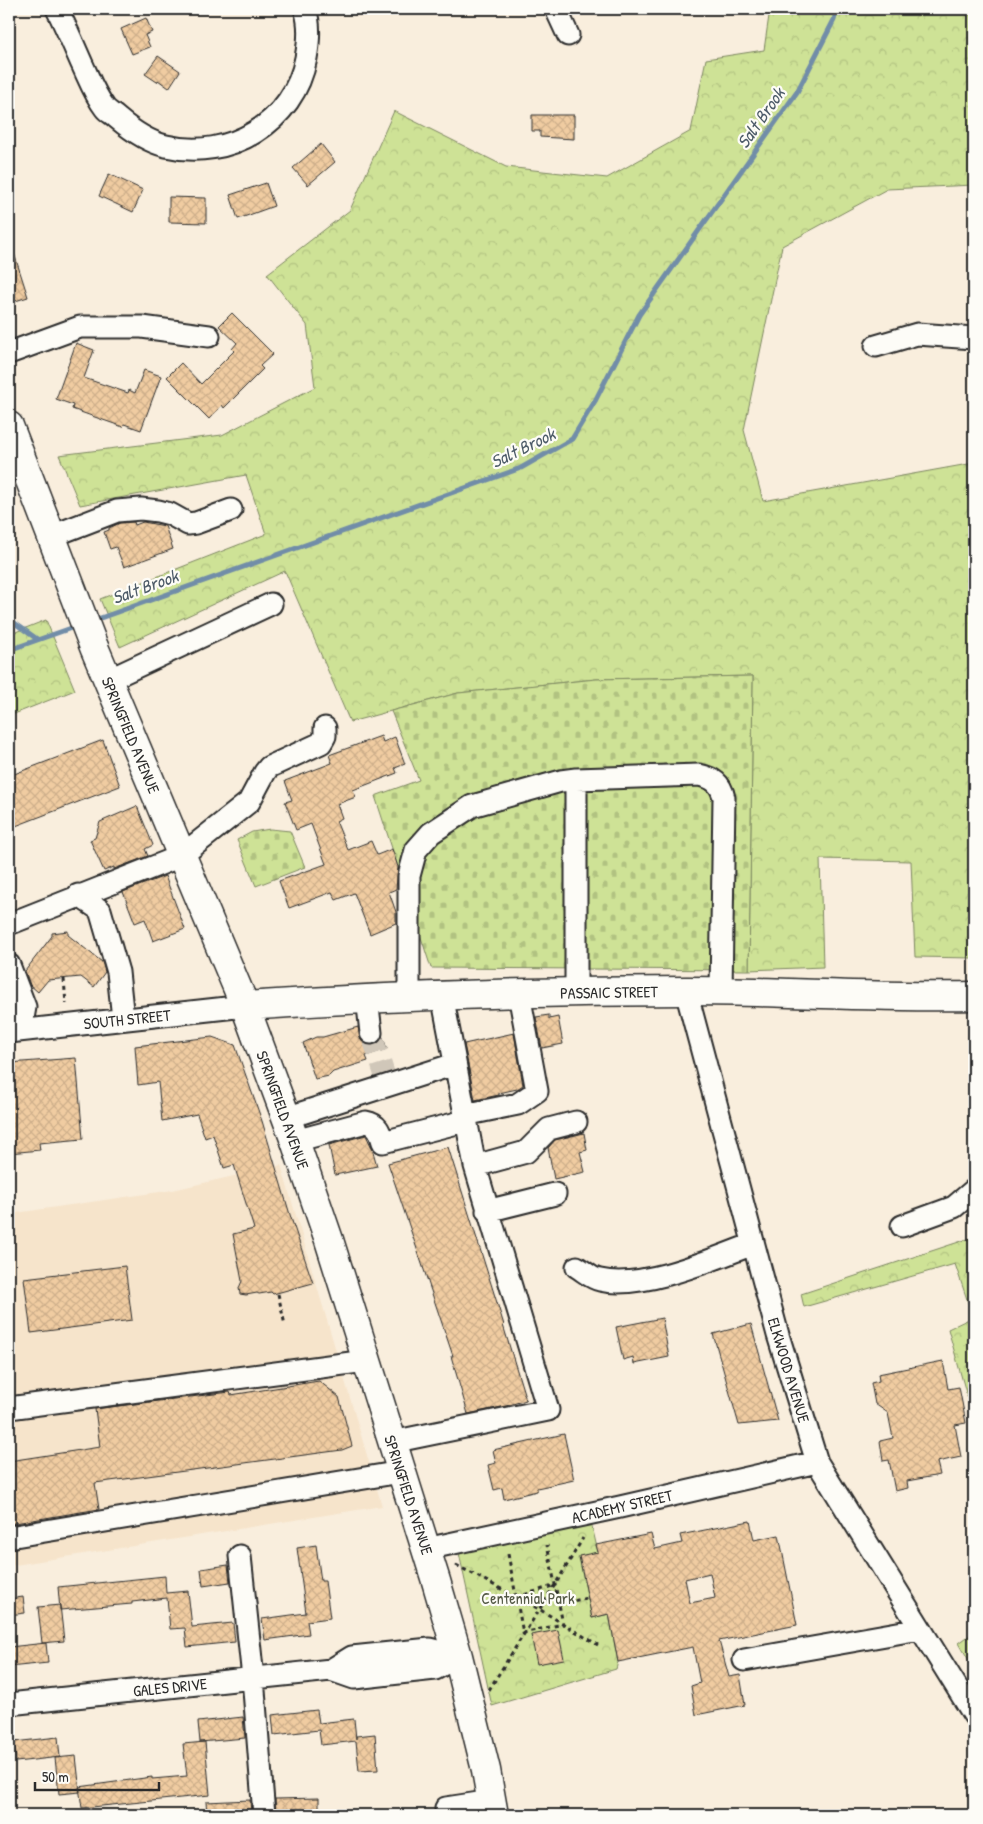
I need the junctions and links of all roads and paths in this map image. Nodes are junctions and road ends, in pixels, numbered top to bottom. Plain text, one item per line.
1 (58, 9) edge
2 (305, 9) edge
3 (556, 9) edge
4 (568, 35) dead end
5 (209, 336) dead end
6 (974, 338) edge
7 (876, 346) dead end
8 (9, 353) edge
9 (9, 426) edge
10 (231, 510) dead end
11 (52, 536) junction
12 (271, 604) dead end
13 (108, 680) junction
14 (325, 728) dead end
15 (576, 778) junction
16 (181, 856) junction
17 (78, 895) junction
18 (9, 924) edge
19 (9, 965) edge
20 (64, 979) dead end
21 (686, 991) junction
22 (721, 992) junction
23 (576, 993) junction
24 (519, 994) junction
25 (442, 995) junction
26 (409, 996) junction
27 (974, 996) edge
28 (66, 1004) dead end
29 (245, 1006) junction
30 (123, 1019) junction
31 (15, 1031) edge
32 (455, 1064) junction
33 (464, 1118) junction
34 (576, 1122) dead end
35 (290, 1130) junction
36 (475, 1166) junction
37 (974, 1190) edge
38 (555, 1194) dead end
39 (487, 1211) junction
40 (902, 1226) dead end
41 (753, 1244) junction
42 (577, 1267) dead end
43 (278, 1294) dead end
44 (284, 1325) dead end
45 (366, 1362) junction
46 (9, 1408) edge
47 (392, 1442) junction
48 (817, 1462) junction
49 (401, 1472) junction
50 (9, 1537) edge
51 (583, 1538) dead end
52 (547, 1546) dead end
53 (426, 1549) junction
54 (508, 1554) dead end
55 (240, 1556) dead end
56 (456, 1565) dead end
57 (556, 1585) junction
58 (516, 1597) junction
59 (587, 1598) dead end
60 (560, 1604) junction
61 (539, 1609) junction
62 (564, 1624) junction
63 (920, 1629) junction
64 (524, 1633) junction
65 (598, 1645) dead end
66 (458, 1656) junction
67 (744, 1660) dead end
68 (253, 1678) junction
69 (489, 1691) dead end
70 (9, 1704) edge
71 (974, 1715) edge
72 (493, 1808) edge
73 (264, 1815) edge
74 (447, 1815) edge

1 - 2 street
3 - 4 street
5 - 8 street
6 - 7 street
9 - 11 main road, SPRINGFIELD AVENUE
10 - 11 street
11 - 13 main road, SPRINGFIELD AVENUE
12 - 13 street
13 - 16 main road, SPRINGFIELD AVENUE
14 - 16 street
15 - 22 street
15 - 23 street
15 - 26 street
16 - 17 street
16 - 29 main road, SPRINGFIELD AVENUE
17 - 18 street
17 - 30 street
19 - 31 street
20 - 28 path
21 - 22 main road, PASSAIC STREET
21 - 23 main road, PASSAIC STREET
21 - 41 street, ELKWOOD AVENUE
22 - 27 main road, PASSAIC STREET
23 - 24 main road, PASSAIC STREET
24 - 25 main road, PASSAIC STREET
24 - 33 street
25 - 26 main road, PASSAIC STREET
25 - 32 street
26 - 29 main road, PASSAIC STREET
29 - 30 street, SOUTH STREET
29 - 35 main road, SPRINGFIELD AVENUE
30 - 31 street, SOUTH STREET
32 - 33 street
32 - 35 street
33 - 35 street
33 - 36 street
34 - 36 street
35 - 45 main road, SPRINGFIELD AVENUE
36 - 39 street
37 - 40 street
38 - 39 street
39 - 47 street
41 - 42 street
41 - 48 street, ELKWOOD AVENUE
43 - 44 path
45 - 46 street
45 - 47 main road, SPRINGFIELD AVENUE
47 - 49 main road, SPRINGFIELD AVENUE
48 - 53 street, ACADEMY STREET
48 - 63 street, ELKWOOD AVENUE
49 - 50 street
49 - 53 main road, SPRINGFIELD AVENUE
51 - 57 path
52 - 57 path
53 - 66 main road, SPRINGFIELD AVENUE
54 - 58 path
55 - 68 street
56 - 58 path
57 - 58 path
57 - 60 path
57 - 61 path
58 - 61 path
58 - 64 path
59 - 60 path
60 - 62 path
61 - 62 path
61 - 64 path
62 - 64 path
62 - 65 path
63 - 67 street
63 - 71 street, ELKWOOD AVENUE
64 - 69 path
66 - 68 street, GALES DRIVE
66 - 72 main road, SPRINGFIELD AVENUE
68 - 70 street, GALES DRIVE
68 - 73 street
72 - 74 street

